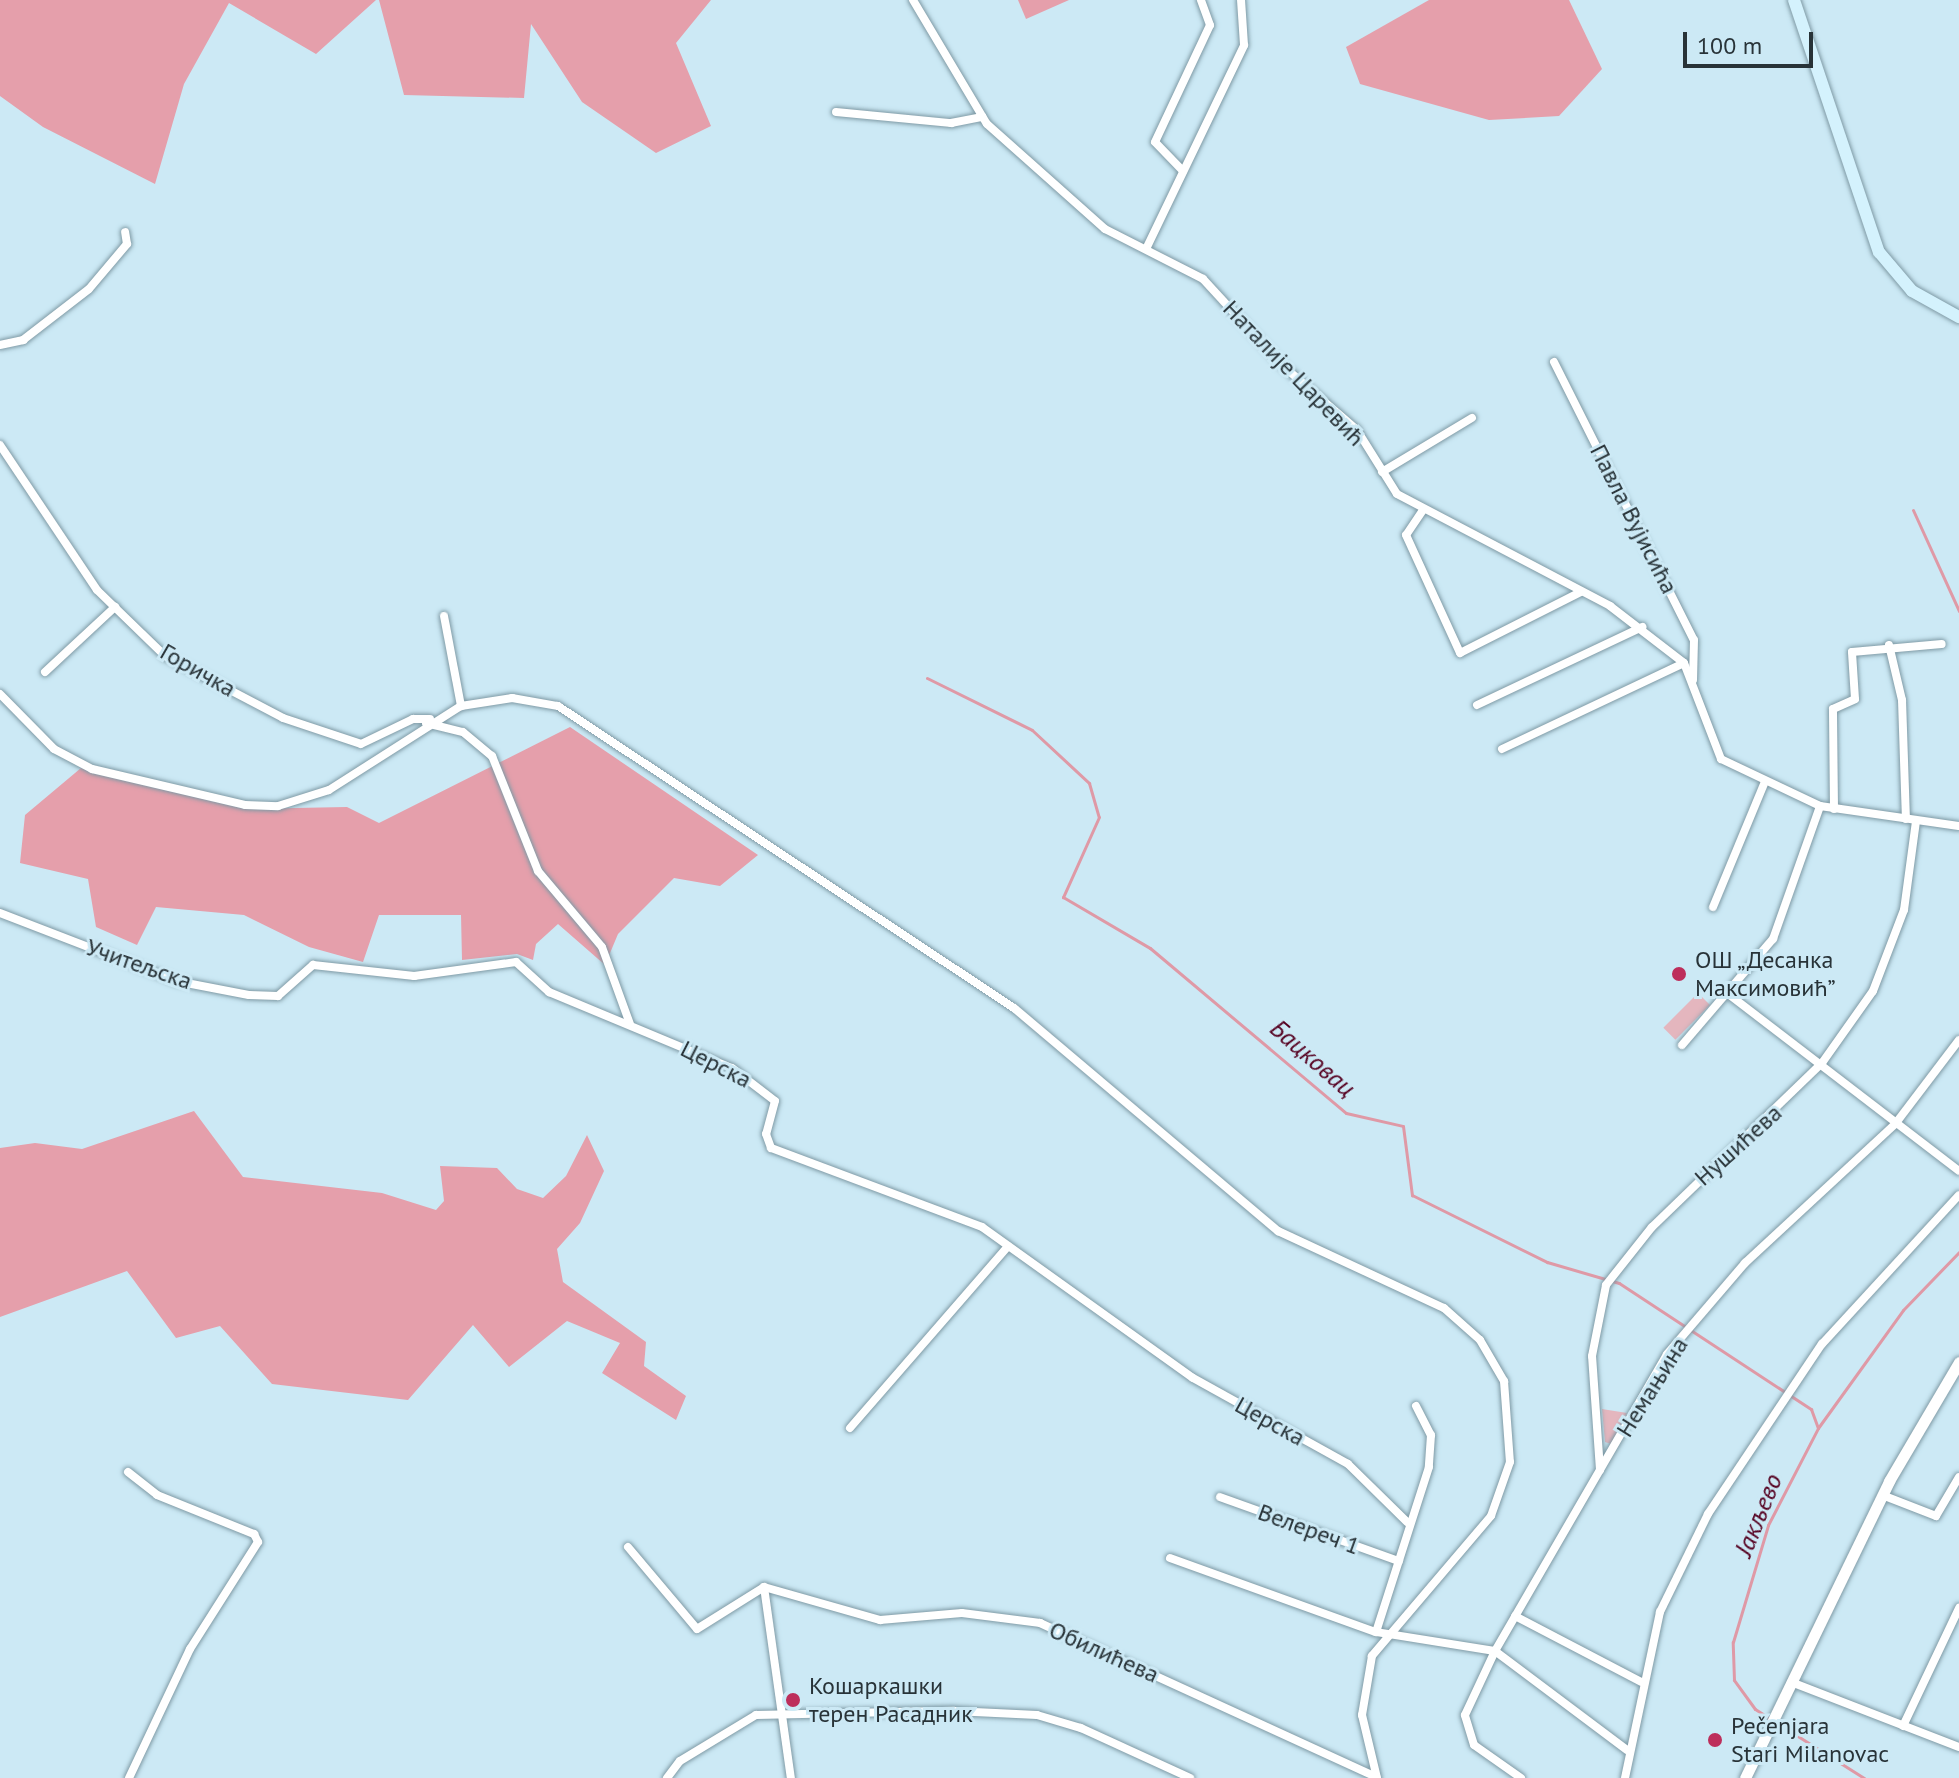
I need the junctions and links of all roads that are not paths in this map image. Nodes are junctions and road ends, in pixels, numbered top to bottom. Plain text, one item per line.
1 (913, 0) edge
2 (1201, 0) edge
3 (1241, 0) edge
4 (1794, 0) edge
5 (836, 112) dead end
6 (982, 117) junction
7 (1183, 171) junction
8 (125, 232) dead end
9 (1147, 247) junction
10 (1959, 317) edge
11 (0, 345) edge
12 (1554, 362) dead end
13 (1472, 418) dead end
14 (0, 445) edge
15 (1382, 472) junction
16 (1423, 510) junction
17 (1581, 592) junction
18 (115, 607) junction
19 (444, 616) dead end
20 (1642, 627) junction
21 (1942, 644) dead end
22 (1889, 645) junction
23 (1684, 663) junction
24 (45, 672) dead end
25 (1693, 681) junction
26 (0, 694) edge
27 (1477, 705) dead end
28 (461, 706) junction
29 (428, 721) junction
30 (1502, 749) dead end
31 (1764, 784) junction
32 (1820, 806) junction
33 (1834, 809) junction
34 (1906, 819) junction
35 (1916, 821) junction
36 (1959, 826) edge
37 (1713, 907) dead end
38 (0, 913) edge
39 (414, 976) joint
40 (1731, 996) junction
41 (630, 1024) junction
42 (1959, 1040) edge
43 (1682, 1045) dead end
44 (1822, 1063) junction
45 (1896, 1123) junction
46 (1959, 1171) edge
47 (1959, 1195) edge
48 (1008, 1246) junction
49 (1959, 1362) edge
50 (1416, 1406) dead end
51 (850, 1428) dead end
52 (1600, 1471) junction
53 (128, 1472) dead end
54 (1959, 1477) edge
55 (1882, 1495) junction
56 (1220, 1497) dead end
57 (1407, 1522) junction
58 (628, 1547) dead end
59 (1170, 1558) dead end
60 (1399, 1561) junction
61 (764, 1587) junction
62 (1959, 1608) edge
63 (1515, 1616) junction
64 (1380, 1634) junction
65 (1495, 1651) junction
66 (1641, 1682) junction
67 (1791, 1682) junction
68 (777, 1720) junction
69 (1903, 1726) junction
70 (1959, 1747) edge
71 (1627, 1750) junction
72 (1377, 1777) edge
73 (129, 1778) edge
74 (667, 1778) edge
75 (791, 1778) edge
76 (1190, 1778) edge
77 (1521, 1778) edge
78 (1625, 1778) edge
79 (1745, 1778) edge

1 - 6 street, Наталије Царевић
2 - 7 street
3 - 7 street
4 - 10 main road
5 - 6 street
6 - 9 street, Наталије Царевић
7 - 9 street
8 - 11 street
9 - 15 street, Наталије Царевић
12 - 25 street, Павла Вујисића
13 - 15 street
14 - 18 street, Горичка
15 - 16 street, Наталије Царевић
16 - 17 street, Наталије Царевић
16 - 17 street
17 - 20 street, Наталије Царевић
18 - 24 street
18 - 29 street, Горичка
19 - 28 street
20 - 23 street, Наталије Царевић
20 - 27 street
21 - 22 street
22 - 33 street
22 - 34 street
23 - 25 street, Наталије Царевић
23 - 30 street
25 - 31 street, Наталије Царевић
26 - 29 street
28 - 29 street
28 - 64 street
29 - 41 street
31 - 32 street, Наталије Царевић
31 - 37 street
32 - 33 street, Наталије Царевић
32 - 40 street
33 - 34 street, Наталије Царевић
34 - 35 street, Наталије Царевић
35 - 36 street, Наталије Царевић
35 - 44 street, Нушићева
38 - 39 street, Учитељска
39 - 41 street, Церска
40 - 43 street
40 - 44 street
41 - 48 street, Церска
42 - 45 street, Немањина
44 - 45 street
44 - 52 street, Нушићева
45 - 46 street
45 - 52 street, Немањина
47 - 66 street
48 - 51 street
48 - 57 street, Церска
49 - 55 street
50 - 57 street
52 - 63 street, Немањина
53 - 73 street
54 - 55 street
55 - 67 street
56 - 60 street, Велереч 1
57 - 60 street
58 - 61 street
59 - 64 street
60 - 64 street
61 - 68 street
61 - 72 street, Обилићева
62 - 69 street
63 - 65 street, Немањина
63 - 66 street
64 - 65 street
64 - 72 street
65 - 71 street
65 - 77 street, Немањина
66 - 71 street
67 - 69 street
67 - 79 street
68 - 74 street
68 - 75 street
68 - 76 street
69 - 70 street
71 - 78 street

